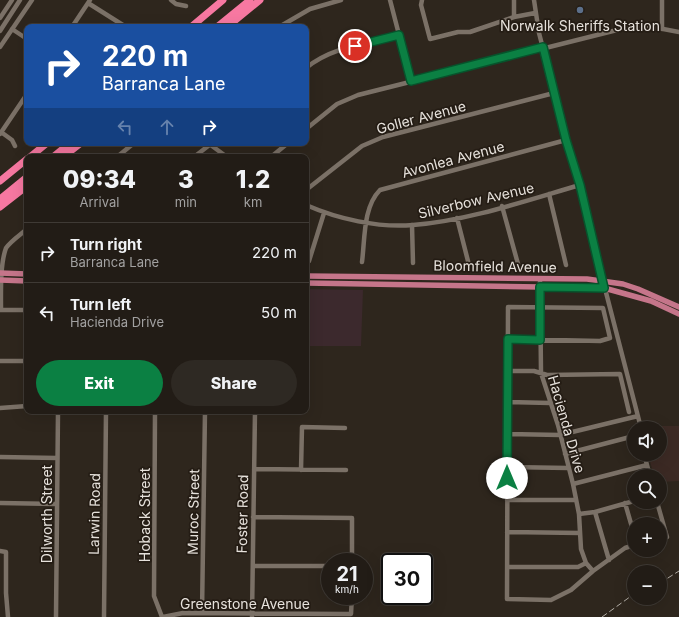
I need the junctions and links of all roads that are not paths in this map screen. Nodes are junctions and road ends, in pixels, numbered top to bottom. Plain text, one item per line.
1 (12, 0) edge
2 (20, 0) edge
3 (32, 0) edge
4 (170, 0) edge
5 (216, 0) edge
6 (223, 0) edge
7 (250, 0) edge
8 (260, 0) edge
9 (341, 0) edge
10 (390, 0) edge
11 (422, 0) edge
12 (514, 0) edge
13 (534, 0) edge
14 (662, 0) edge
15 (89, 1) edge
16 (186, 6) dead end
17 (535, 13) junction
18 (514, 17) junction
19 (0, 18) edge
20 (74, 24) edge
21 (122, 24) edge
22 (193, 24) edge
23 (194, 24) edge
24 (221, 24) edge
25 (231, 24) edge
26 (284, 24) edge
27 (12, 29) junction
28 (662, 29) junction
29 (0, 31) edge
30 (679, 32) edge
31 (399, 35) junction
32 (24, 37) edge
33 (543, 47) junction
34 (0, 48) edge
35 (309, 66) edge
36 (411, 81) junction
37 (554, 93) junction
38 (24, 98) edge
39 (309, 127) edge
40 (0, 133) edge
41 (566, 140) junction
42 (15, 146) dead end
43 (43, 146) edge
44 (66, 146) edge
45 (77, 146) edge
46 (130, 146) edge
47 (208, 146) edge
48 (213, 146) edge
49 (284, 146) edge
50 (34, 154) edge
51 (57, 154) edge
52 (67, 154) edge
53 (121, 154) edge
54 (198, 154) edge
55 (223, 154) edge
56 (275, 154) edge
57 (24, 161) edge
58 (24, 180) edge
59 (0, 181) edge
60 (580, 185) junction
61 (24, 188) edge
62 (309, 188) edge
63 (549, 194) junction
64 (0, 199) edge
65 (309, 206) edge
66 (502, 206) junction
67 (0, 207) edge
68 (324, 213) junction
69 (457, 218) junction
70 (367, 223) junction
71 (412, 225) junction
72 (24, 232) edge
73 (309, 261) dead end
74 (362, 262) dead end
75 (413, 263) dead end
76 (518, 264) dead end
77 (469, 265) dead end
78 (566, 265) dead end
79 (0, 273) edge
80 (24, 274) edge
81 (309, 276) edge
82 (360, 277) junction
83 (503, 278) junction
84 (540, 278) junction
85 (0, 280) edge
86 (24, 281) edge
87 (602, 281) junction
88 (309, 283) edge
89 (360, 284) junction
90 (503, 286) junction
91 (540, 287) junction
92 (604, 288) junction
93 (672, 304) junction
94 (679, 307) edge
95 (540, 308) junction
96 (0, 310) edge
97 (24, 310) edge
98 (669, 310) junction
99 (679, 314) edge
100 (508, 339) junction
101 (540, 340) junction
102 (0, 361) edge
103 (24, 361) edge
104 (507, 371) junction
105 (541, 373) junction
106 (507, 402) junction
107 (550, 403) junction
108 (24, 406) edge
109 (0, 408) edge
110 (630, 412) dead end
111 (58, 414) edge
112 (106, 414) edge
113 (155, 414) edge
114 (205, 414) edge
115 (254, 414) edge
116 (638, 416) junction
117 (639, 421) edge
118 (345, 428) dead end
119 (507, 434) junction
120 (560, 435) junction
121 (627, 438) edge
122 (565, 454) junction
123 (0, 457) edge
124 (57, 458) junction
125 (646, 461) edge
126 (647, 465) junction
127 (507, 467) junction
128 (568, 468) junction
129 (254, 469) junction
130 (648, 469) edge
131 (301, 470) junction
132 (346, 470) dead end
133 (573, 484) junction
134 (507, 500) junction
135 (576, 500) junction
136 (0, 503) edge
137 (625, 503) joint
138 (57, 504) junction
139 (595, 512) junction
140 (579, 514) junction
141 (254, 517) junction
142 (629, 517) edge
143 (507, 532) junction
144 (580, 533) junction
145 (627, 547) edge
146 (0, 551) edge
147 (352, 553) edge
148 (609, 560) junction
149 (586, 563) junction
150 (253, 566) junction
151 (321, 566) edge
152 (507, 567) junction
153 (593, 571) junction
154 (352, 605) edge
155 (202, 613) junction
156 (252, 615) edge
157 (8, 617) edge
158 (56, 617) edge
159 (104, 617) edge
160 (163, 617) edge

1 - 19 street
2 - 29 street
3 - 27 street
4 - 16 street
5 - 22 highway
6 - 23 highway
7 - 24 highway
8 - 25 highway
9 - 26 street
10 - 31 street
11 - 18 street
12 - 18 street
13 - 17 street
14 - 28 street
15 - 20 street
15 - 21 street
17 - 18 street
17 - 33 street
27 - 32 street
27 - 34 street
28 - 30 street
28 - 33 street
31 - 35 street
31 - 36 street
33 - 36 street
33 - 37 street
36 - 39 street
37 - 41 street
37 - 62 street, Goller Avenue
38 - 40 street
40 - 42 street
41 - 60 street
41 - 70 street, Avonlea Avenue
43 - 50 highway
44 - 51 highway
45 - 52 highway
46 - 53 street
47 - 54 street
48 - 55 street
49 - 56 street
57 - 59 highway
58 - 64 highway
60 - 63 street, Silverbow Avenue
60 - 87 street
61 - 67 highway
63 - 66 street, Silverbow Avenue
63 - 78 street
65 - 68 street, Silverbow Avenue
66 - 69 street, Silverbow Avenue
66 - 76 street
68 - 70 street, Silverbow Avenue
68 - 73 street
69 - 71 street, Silverbow Avenue
69 - 77 street
70 - 71 street, Silverbow Avenue
70 - 74 street, Avonlea Avenue
71 - 75 street
72 - 79 street
79 - 80 main road
79 - 85 street
81 - 82 main road, Bloomfield Avenue
82 - 83 main road, Bloomfield Avenue
82 - 89 main road
83 - 84 main road, Bloomfield Avenue
83 - 90 main road
84 - 87 main road, Bloomfield Avenue
84 - 91 street, Hacienda Drive
85 - 86 main road
85 - 96 street
87 - 92 street
87 - 93 main road, Bloomfield Avenue
88 - 89 main road, Bloomfield Avenue
89 - 90 main road, Bloomfield Avenue
90 - 91 main road, Bloomfield Avenue
91 - 92 main road, Bloomfield Avenue
91 - 95 street, Hacienda Drive
92 - 98 main road, Bloomfield Avenue
92 - 116 street
93 - 94 main road, Bloomfield Avenue
93 - 98 main road
95 - 100 street
95 - 101 street, Hacienda Drive
95 - 101 street
96 - 97 street
98 - 99 main road, Bloomfield Avenue
100 - 101 street
100 - 104 street
101 - 105 street, Hacienda Drive
102 - 103 street
104 - 105 street
104 - 106 street
105 - 107 street, Hacienda Drive
105 - 110 street
106 - 107 street
106 - 119 street
107 - 120 street, Hacienda Drive
108 - 109 street
111 - 124 street, Dilworth Street
112 - 159 street, Larwin Road
113 - 160 street, Hoback Street
114 - 155 street, Muroc Street
115 - 129 street, Foster Road
116 - 117 street
116 - 120 street
118 - 131 street
119 - 120 street
119 - 127 street
120 - 122 street, Hacienda Drive
121 - 122 street
122 - 128 street, Hacienda Drive
123 - 124 street
124 - 138 street, Dilworth Street
125 - 126 street
126 - 130 street
126 - 133 street
127 - 128 street
127 - 134 street
128 - 133 street, Hacienda Drive
129 - 131 street
129 - 141 street, Foster Road
131 - 132 street
133 - 135 street, Hacienda Drive
134 - 135 street
134 - 143 street
135 - 140 street, Hacienda Drive
136 - 138 street
137 - 139 street
137 - 142 street
138 - 158 street, Dilworth Street
139 - 140 street
139 - 148 street
140 - 144 street, Hacienda Drive
141 - 147 street
141 - 150 street, Foster Road
143 - 144 street
143 - 152 street
144 - 149 street, Hacienda Drive
145 - 148 street
146 - 157 street
148 - 153 street
149 - 152 street
149 - 153 street, Hacienda Drive
150 - 151 street
150 - 156 street, Foster Road
152 - 153 street
154 - 156 street, Greenstone Avenue
155 - 156 street, Greenstone Avenue
155 - 160 street, Greenstone Avenue

